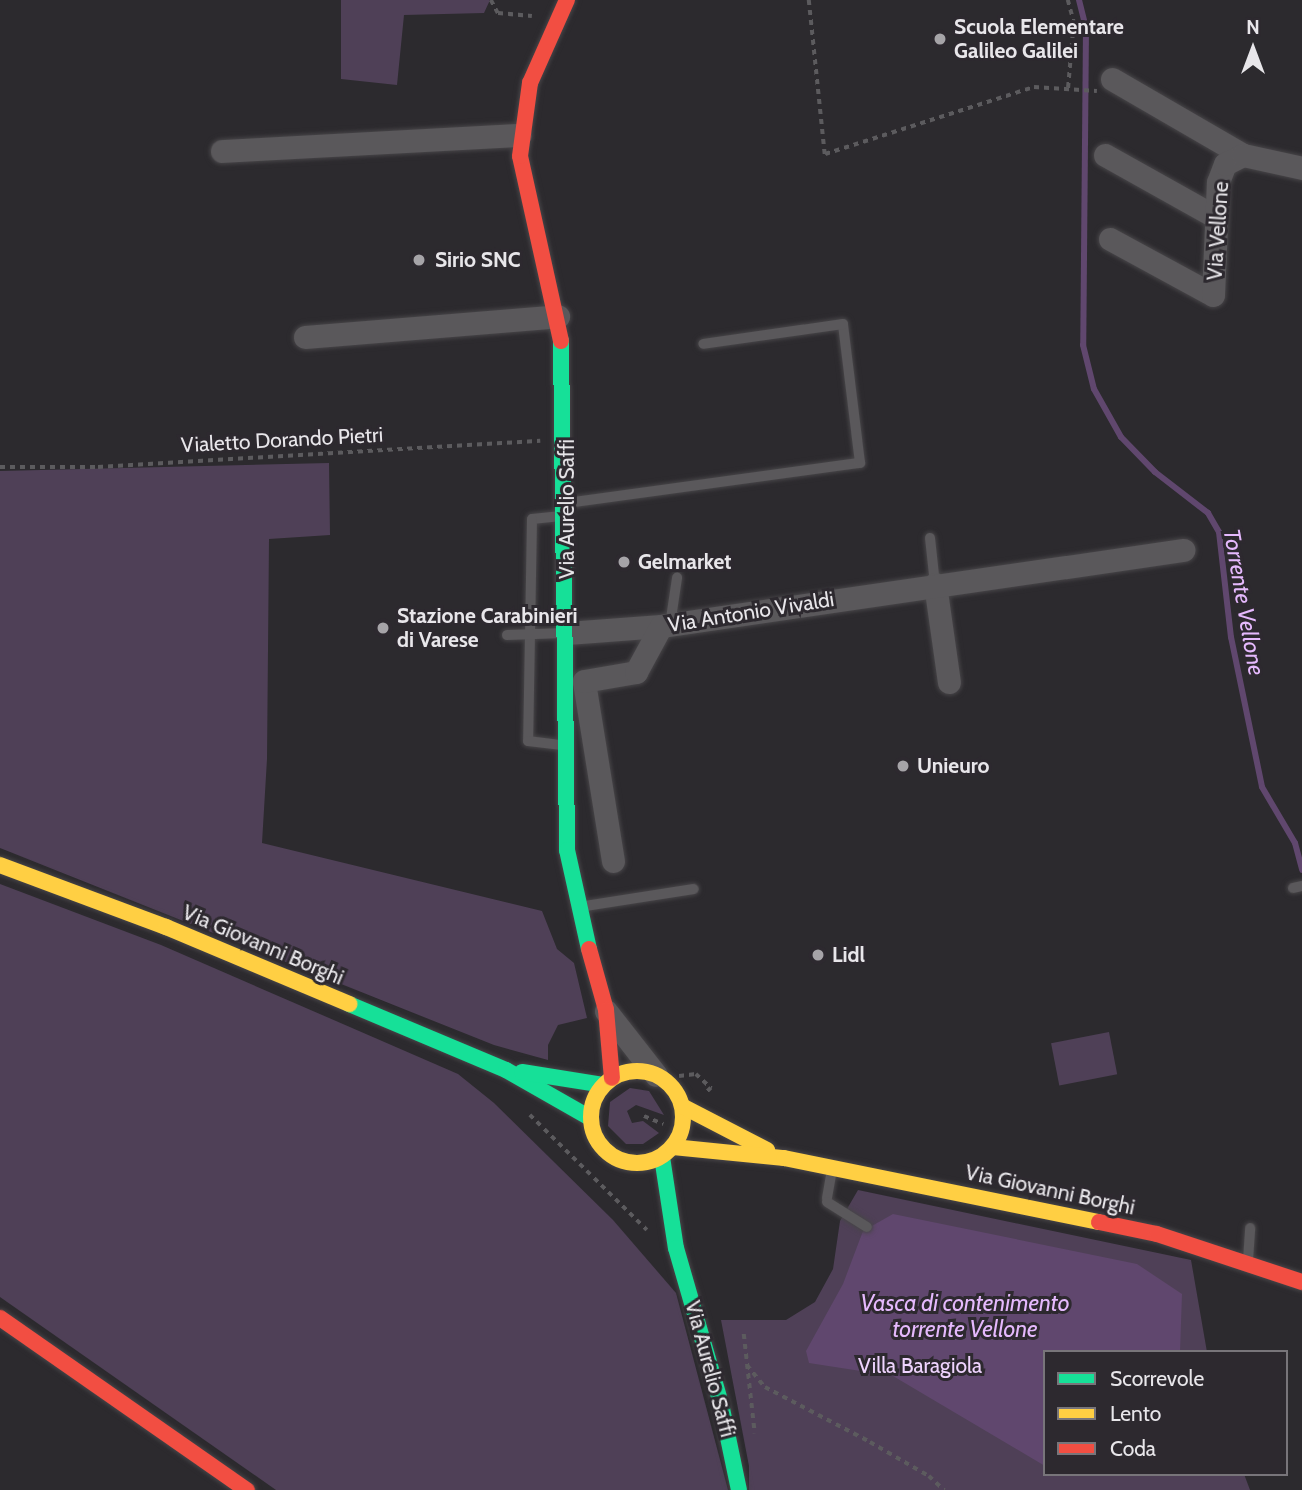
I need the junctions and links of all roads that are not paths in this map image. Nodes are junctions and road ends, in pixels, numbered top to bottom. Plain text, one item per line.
1 (564, 6) edge
2 (1103, 86) road end
3 (520, 135) junction
4 (222, 151) dead end
5 (1105, 155) dead end
6 (1243, 155) junction
7 (1302, 168) edge
8 (1216, 216) junction
9 (1110, 239) dead end
10 (558, 316) junction
11 (305, 337) dead end
12 (703, 344) dead end
13 (567, 509) junction
14 (930, 538) dead end
15 (1183, 550) dead end
16 (677, 578) dead end
17 (935, 584) junction
18 (666, 626) junction
19 (567, 633) junction
20 (530, 634) junction
21 (507, 635) dead end
22 (949, 682) dead end
23 (567, 746) junction
24 (598, 769) junction
25 (566, 772) junction
26 (613, 861) dead end
27 (0, 865) edge
28 (694, 889) dead end
29 (577, 907) junction
30 (606, 1010) junction
31 (506, 1070) junction
32 (656, 1075) junction
33 (608, 1081) junction
34 (682, 1106) junction
35 (590, 1118) junction
36 (667, 1152) junction
37 (784, 1158) junction
38 (832, 1167) junction
39 (652, 1200) dead end
40 (867, 1227) dead end
41 (1250, 1228) dead end
42 (676, 1248) junction
43 (1248, 1263) junction
44 (1302, 1282) edge
45 (0, 1318) edge
46 (247, 1490) edge
47 (739, 1490) edge

1 - 3 main road, Via Aurelio Saffi
2 - 6 street
3 - 4 street
3 - 10 main road, Via Aurelio Saffi
5 - 8 street
6 - 7 street, Via Vellone
6 - 8 street, Via Vellone
8 - 9 street, Via Vellone
10 - 11 street
10 - 13 main road, Via Aurelio Saffi
12 - 13 lane
13 - 19 main road, Via Aurelio Saffi
13 - 20 lane
14 - 17 lane
15 - 17 street, Via Antonio Vivaldi
16 - 18 lane
17 - 18 street, Via Antonio Vivaldi
17 - 22 street
18 - 19 street, Via Antonio Vivaldi
18 - 24 street
19 - 20 lane
19 - 23 main road, Via Aurelio Saffi
20 - 21 lane
20 - 23 lane
23 - 25 main road, Via Aurelio Saffi
24 - 25 street
24 - 26 street
25 - 29 main road, Via Aurelio Saffi
27 - 31 main road, Via Giovanni Borghi
28 - 29 lane
29 - 30 main road, Via Aurelio Saffi
30 - 32 street, Via Aurelio Saffi
30 - 33 main road, Via Aurelio Saffi
31 - 33 main road, Via Giovanni Borghi
31 - 35 main road, Via Giovanni Borghi
32 - 33 main road
32 - 34 main road
33 - 35 main road
34 - 36 main road
34 - 37 main road, Via Giovanni Borghi
35 - 36 main road
36 - 37 main road, Via Giovanni Borghi
36 - 42 main road, Via Aurelio Saffi
37 - 38 main road, Via Giovanni Borghi
38 - 40 lane
38 - 43 main road, Via Giovanni Borghi
39 - 42 main road, Via Aurelio Saffi
41 - 43 lane
42 - 47 main road, Via Aurelio Saffi
43 - 44 main road, Via Giovanni Borghi
45 - 46 main road

